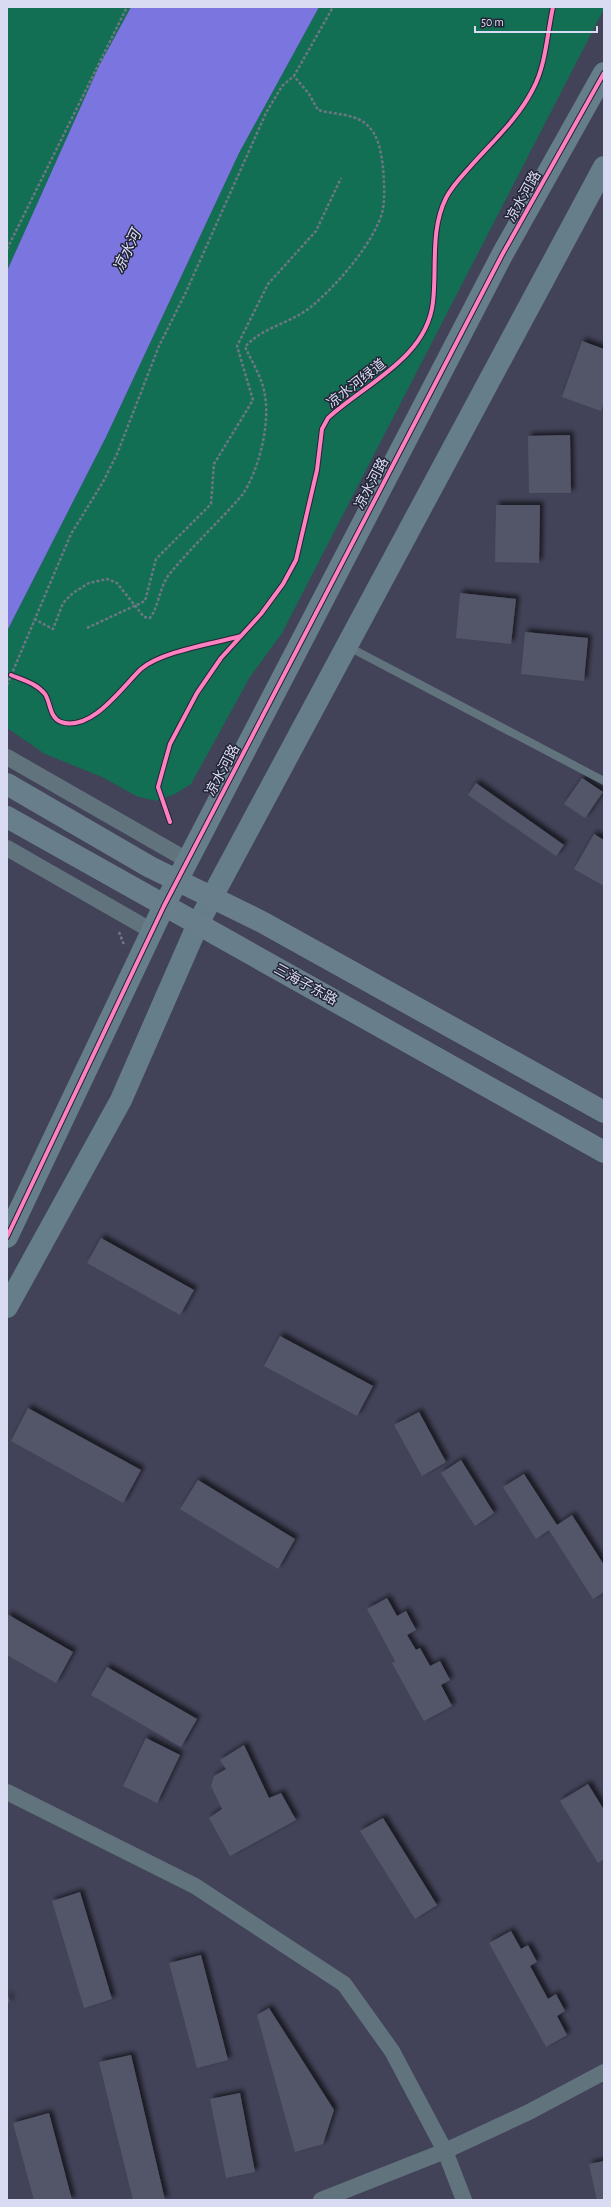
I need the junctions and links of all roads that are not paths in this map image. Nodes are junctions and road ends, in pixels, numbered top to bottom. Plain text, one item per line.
1 (604, 73) edge
2 (604, 167) edge
3 (346, 645) junction
4 (7, 757) edge
5 (604, 781) edge
6 (7, 784) edge
7 (7, 817) edge
8 (7, 848) edge
9 (188, 860) junction
10 (177, 880) junction
11 (212, 897) junction
12 (164, 906) junction
13 (198, 924) junction
14 (152, 932) junction
15 (604, 1112) edge
16 (604, 1152) edge
17 (7, 1237) edge
18 (7, 1307) edge
19 (7, 1792) edge
20 (604, 2072) edge
21 (444, 2151) junction
22 (321, 2200) edge
23 (464, 2200) edge

1 - 9 street, 凉水河路
2 - 3 street
3 - 5 lane
3 - 11 street
4 - 9 street
6 - 10 main road
7 - 12 main road, 三海子东路
8 - 14 street
9 - 10 street, 凉水河路
10 - 11 main road
10 - 12 street, 凉水河路
11 - 13 street
11 - 15 main road
12 - 13 main road, 三海子东路
12 - 14 street, 凉水河路
13 - 16 main road, 三海子东路
13 - 18 street
14 - 17 street, 凉水河路
19 - 21 street
20 - 21 street
21 - 22 street
21 - 23 street

